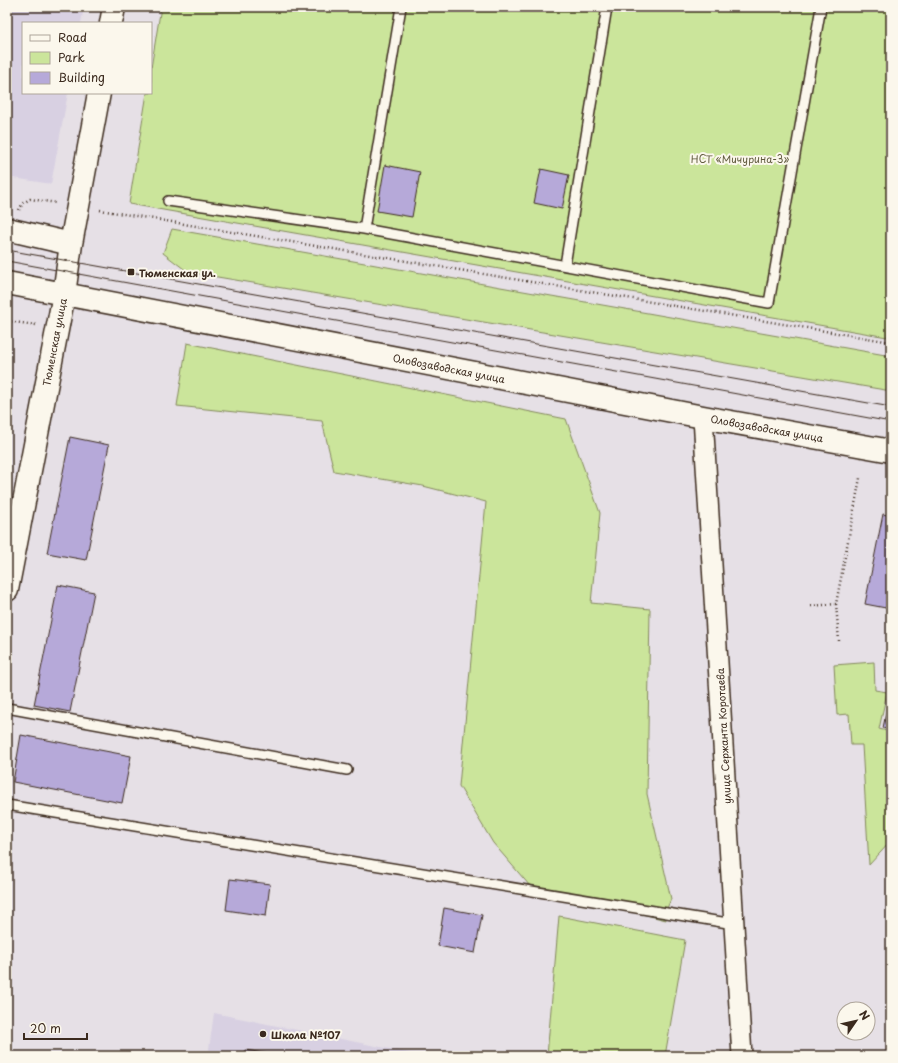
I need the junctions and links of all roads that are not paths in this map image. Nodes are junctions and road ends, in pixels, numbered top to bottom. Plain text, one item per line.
1 (114, 7) edge
2 (401, 7) edge
3 (607, 7) edge
4 (821, 7) edge
5 (111, 22) edge
6 (99, 94) edge
7 (168, 201) dead end
8 (7, 229) edge
9 (364, 229) junction
10 (71, 244) junction
11 (564, 265) junction
12 (7, 283) edge
13 (64, 294) junction
14 (703, 417) junction
15 (891, 451) edge
16 (7, 590) edge
17 (7, 708) edge
18 (348, 770) dead end
19 (7, 805) edge
20 (734, 924) junction
21 (742, 1056) edge

1 - 5 street
2 - 9 lane
3 - 11 lane
4 - 11 lane
6 - 10 street, Тюменская улица
7 - 9 lane
8 - 10 street
9 - 11 lane
10 - 13 street, Тюменская улица
12 - 13 street, Оловозаводская улица
13 - 14 street, Оловозаводская улица
13 - 16 street, Тюменская улица
14 - 15 street, Оловозаводская улица
14 - 20 street, улица Сержанта Коротаева
17 - 18 lane
19 - 20 lane
20 - 21 street, улица Сержанта Коротаева

